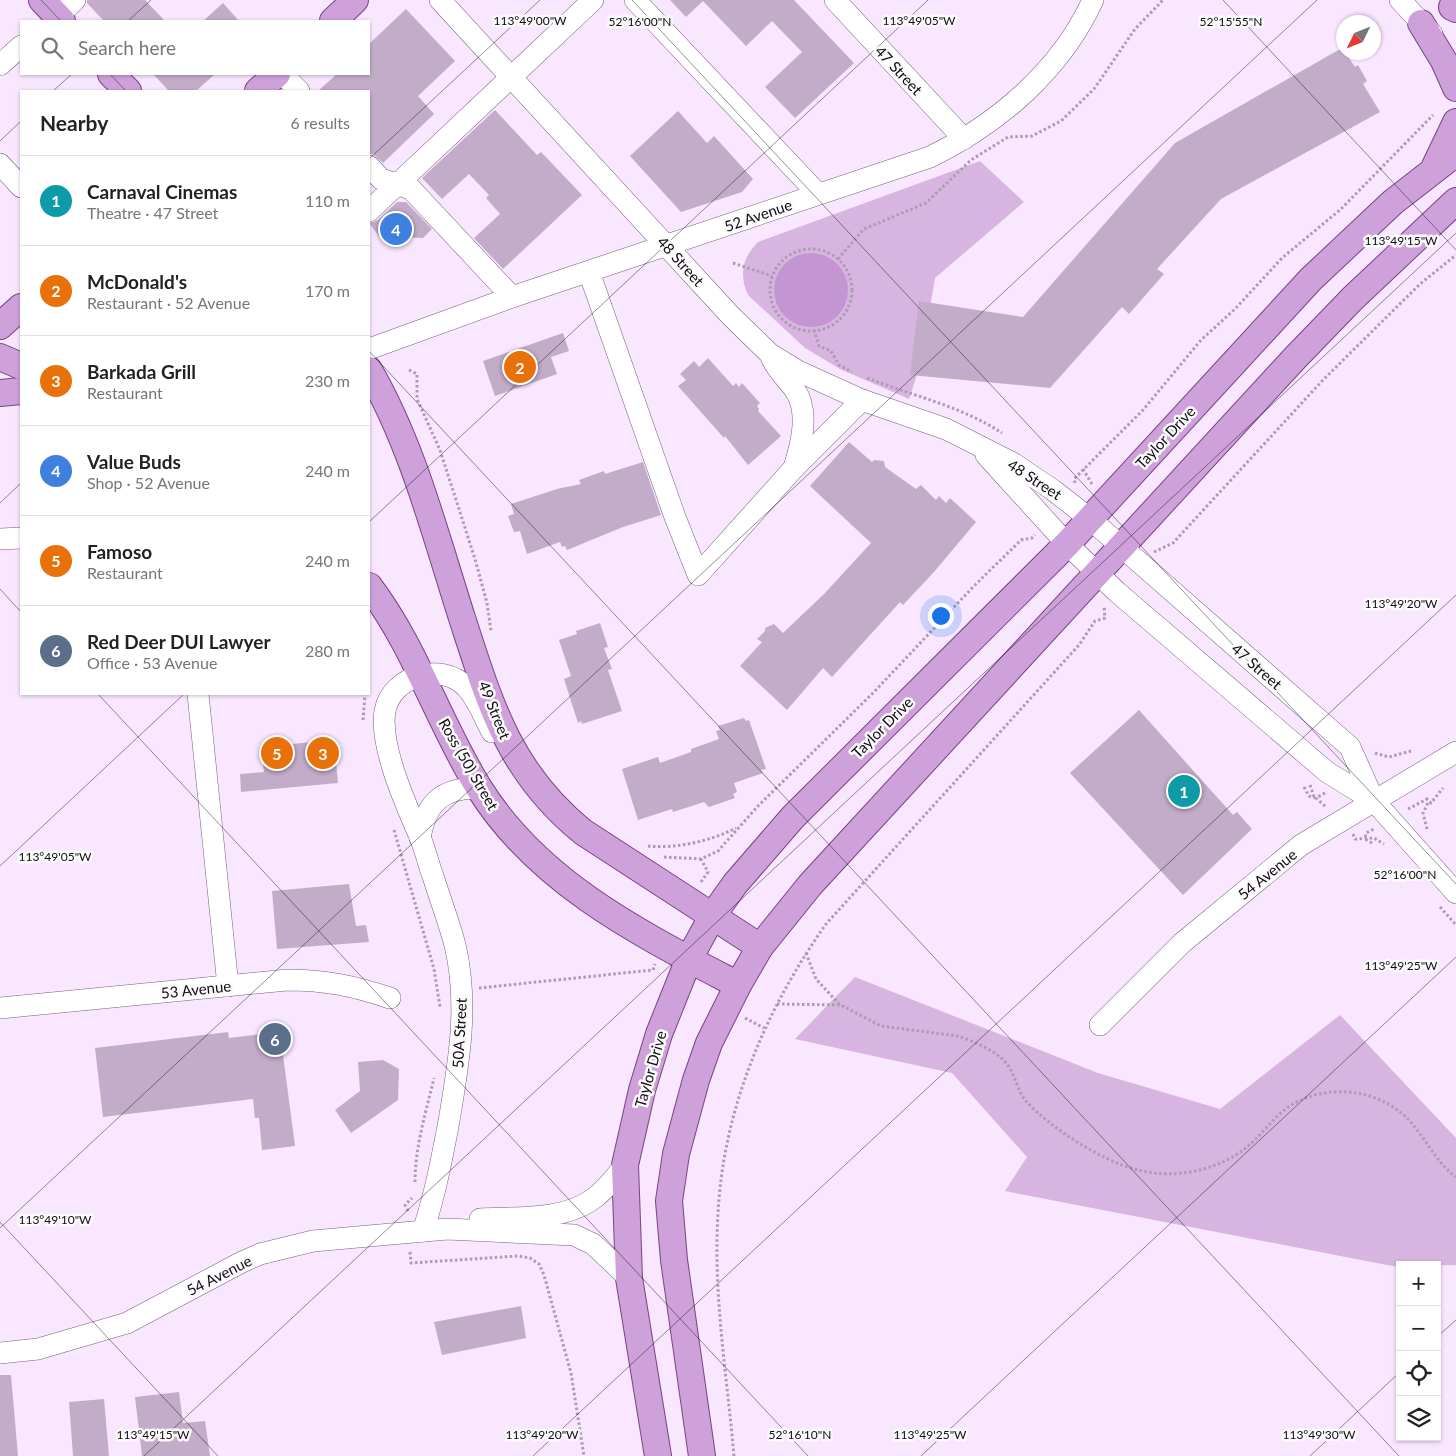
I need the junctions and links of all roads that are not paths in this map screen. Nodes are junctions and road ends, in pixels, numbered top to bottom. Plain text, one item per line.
1 (355, 0) edge
2 (440, 0) edge
3 (593, 0) edge
4 (635, 0) edge
5 (835, 0) edge
6 (1093, 0) edge
7 (1400, 0) edge
8 (334, 20) edge
9 (1421, 23) junction
10 (20, 47) edge
11 (1456, 60) edge
12 (0, 65) edge
13 (112, 75) edge
14 (276, 75) edge
15 (284, 75) edge
16 (511, 77) junction
17 (1456, 88) edge
18 (127, 90) edge
19 (259, 90) edge
20 (298, 90) edge
21 (1446, 117) edge
22 (964, 139) junction
23 (1456, 153) edge
24 (0, 164) edge
25 (370, 167) edge
26 (1433, 170) junction
27 (395, 185) junction
28 (20, 186) edge
29 (818, 194) junction
30 (1456, 202) edge
31 (370, 210) edge
32 (1456, 224) edge
33 (1408, 245) junction
34 (668, 246) junction
35 (589, 272) junction
36 (512, 297) junction
37 (20, 308) edge
38 (0, 326) edge
39 (370, 349) edge
40 (770, 354) junction
41 (0, 357) edge
42 (20, 366) edge
43 (370, 372) edge
44 (20, 391) edge
45 (0, 393) edge
46 (862, 400) junction
47 (976, 444) junction
48 (794, 468) junction
49 (1090, 519) junction
50 (20, 538) edge
51 (0, 539) edge
52 (1067, 544) junction
53 (1120, 545) junction
54 (1096, 572) junction
55 (370, 588) edge
56 (422, 674) junction
57 (198, 695) edge
58 (1456, 752) edge
59 (524, 770) junction
60 (480, 788) junction
61 (1374, 800) junction
62 (420, 838) junction
63 (1456, 893) edge
64 (713, 915) junction
65 (760, 947) junction
66 (689, 959) junction
67 (738, 985) junction
68 (228, 986) junction
69 (390, 998) dead end
70 (0, 1008) edge
71 (1100, 1025) dead end
72 (625, 1165) junction
73 (446, 1229) junction
74 (423, 1231) junction
75 (629, 1278) junction
76 (0, 1353) edge
77 (658, 1456) edge
78 (702, 1456) edge

1 - 8 main road
2 - 16 street, 48 Street
3 - 16 street
4 - 29 street
5 - 22 street, 47 Street
6 - 22 street, 52 Avenue
7 - 9 street
9 - 11 street
9 - 17 main road
10 - 12 street
13 - 18 main road
14 - 19 main road
15 - 20 street
16 - 27 street
16 - 34 street, 48 Street
21 - 26 main road
22 - 29 street, 52 Avenue
23 - 26 main road, Taylor Drive
24 - 28 street
25 - 27 street
26 - 49 main road, Taylor Drive
27 - 31 street
27 - 36 street
29 - 34 street, 52 Avenue
30 - 33 main road
32 - 33 main road
33 - 53 main road
34 - 35 street, 52 Avenue
34 - 40 street, 48 Street
35 - 36 street, 52 Avenue
35 - 48 street
36 - 39 street, 52 Avenue
37 - 38 main road
40 - 46 street, 48 Street
40 - 48 street
41 - 42 main road
43 - 59 main road, 49 Street
44 - 45 main road
46 - 47 street, 48 Street
46 - 48 street
47 - 49 street, 48 Street
47 - 52 street, 48 Street
49 - 52 main road, Taylor Drive
49 - 53 street, 48 Street
50 - 51 street
52 - 54 street, 48 Street
52 - 64 main road, Taylor Drive
53 - 54 main road
53 - 61 street, 47 Street
54 - 61 street, 47 Street
54 - 65 main road
55 - 56 main road, Ross (50) Street
56 - 59 street
56 - 60 main road, Ross (50) Street
56 - 62 street, 50A Street
57 - 68 street
58 - 61 street, 54 Avenue
59 - 64 main road, 49 Street
60 - 62 street
60 - 66 main road, Ross (50) Street
61 - 63 street, 47 Street
61 - 71 street, 54 Avenue
62 - 74 street, 50A Street
64 - 65 main road, 49 Street
64 - 66 main road, Taylor Drive
65 - 67 main road
66 - 67 main road, Ross (50) Street
66 - 72 main road, Taylor Drive
67 - 78 main road
68 - 69 street, 53 Avenue
68 - 70 street, 53 Avenue
72 - 73 street
72 - 75 main road, Taylor Drive
73 - 74 street, 54 Avenue
73 - 75 street
74 - 76 street, 54 Avenue
75 - 77 main road, Taylor Drive

